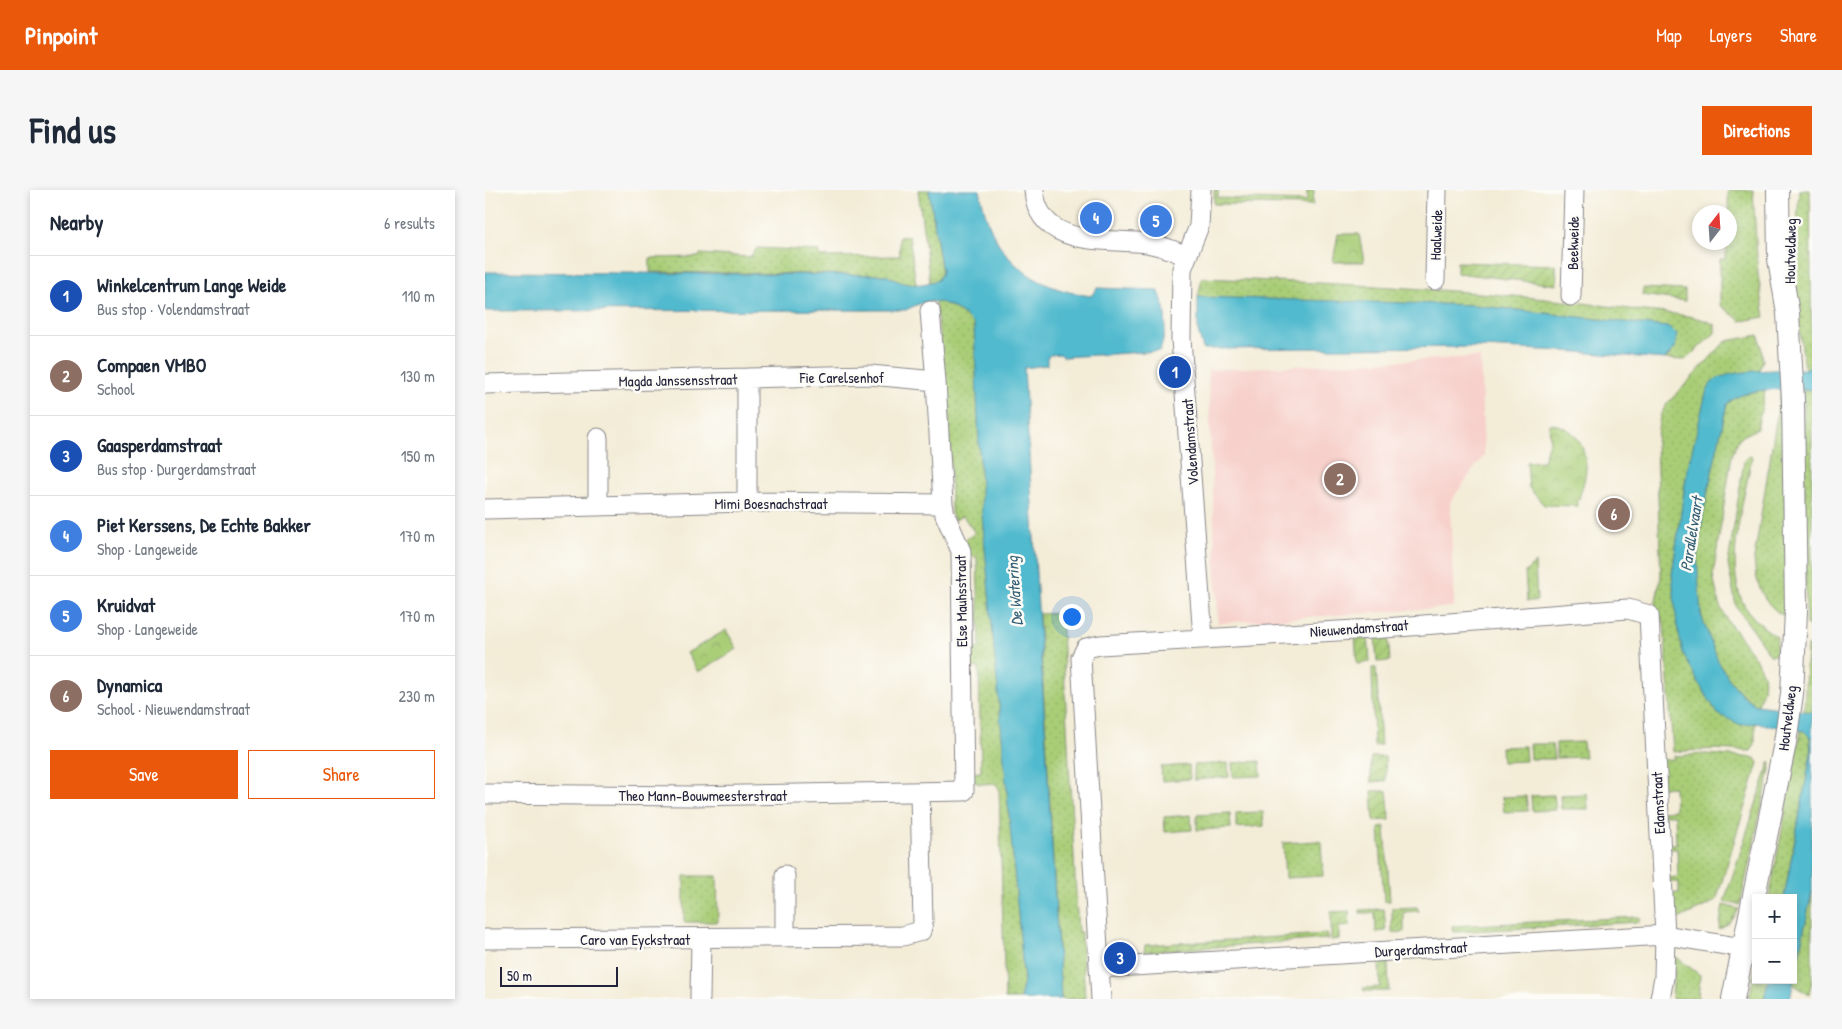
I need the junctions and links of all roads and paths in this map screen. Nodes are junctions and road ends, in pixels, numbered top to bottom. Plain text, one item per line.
1 (1034, 190) edge
2 (1201, 190) edge
3 (1437, 190) edge
4 (1574, 190) edge
5 (1778, 190) edge
6 (1791, 190) edge
7 (1187, 256) junction
8 (1435, 280) dead end
9 (1571, 296) dead end
10 (930, 311) dead end
11 (1788, 313) junction
12 (747, 378) junction
13 (936, 381) junction
14 (485, 384) edge
15 (598, 438) dead end
16 (747, 502) junction
17 (943, 504) junction
18 (598, 506) junction
19 (485, 509) edge
20 (1642, 611) joint
21 (1203, 638) junction
22 (920, 793) junction
23 (485, 794) edge
24 (785, 875) dead end
25 (1665, 935) junction
26 (785, 937) junction
27 (701, 938) junction
28 (485, 939) edge
29 (1743, 948) junction
30 (1099, 968) junction
31 (700, 999) edge
32 (1101, 999) edge
33 (1660, 999) edge
34 (1733, 999) edge

1 - 7 street
2 - 7 street, Volendamstraat
3 - 8 street, Haalweide
4 - 9 street, Beekweide
5 - 11 street, Houtveldweg
6 - 11 street, Houtveldweg
7 - 21 street, Volendamstraat
10 - 13 street, Else Mauhsstraat
11 - 29 street, Houtveldweg
12 - 13 street, Fie Carelsenhof
12 - 14 street, Magda Janssensstraat
12 - 16 street, Magda Janssensstraat
13 - 17 street, Else Mauhsstraat
15 - 18 street
16 - 17 street, Mimi Boesnachstraat
16 - 18 street, Mimi Boesnachstraat
17 - 22 street, Else Mauhsstraat
18 - 19 street, Mimi Boesnachstraat
20 - 21 street, Nieuwendamstraat
20 - 25 street, Edamstraat
21 - 30 street, Nieuwendamstraat
22 - 23 street, Theo Mann-Bouwmeesterstraat
22 - 26 street, Caro van Eyckstraat
24 - 26 street
25 - 29 street, Durgerdamstraat
25 - 30 street, Durgerdamstraat
25 - 33 street, Edamstraat
26 - 27 street, Caro van Eyckstraat
27 - 28 street, Caro van Eyckstraat
27 - 31 street
29 - 34 street, Houtveldweg
30 - 32 street

